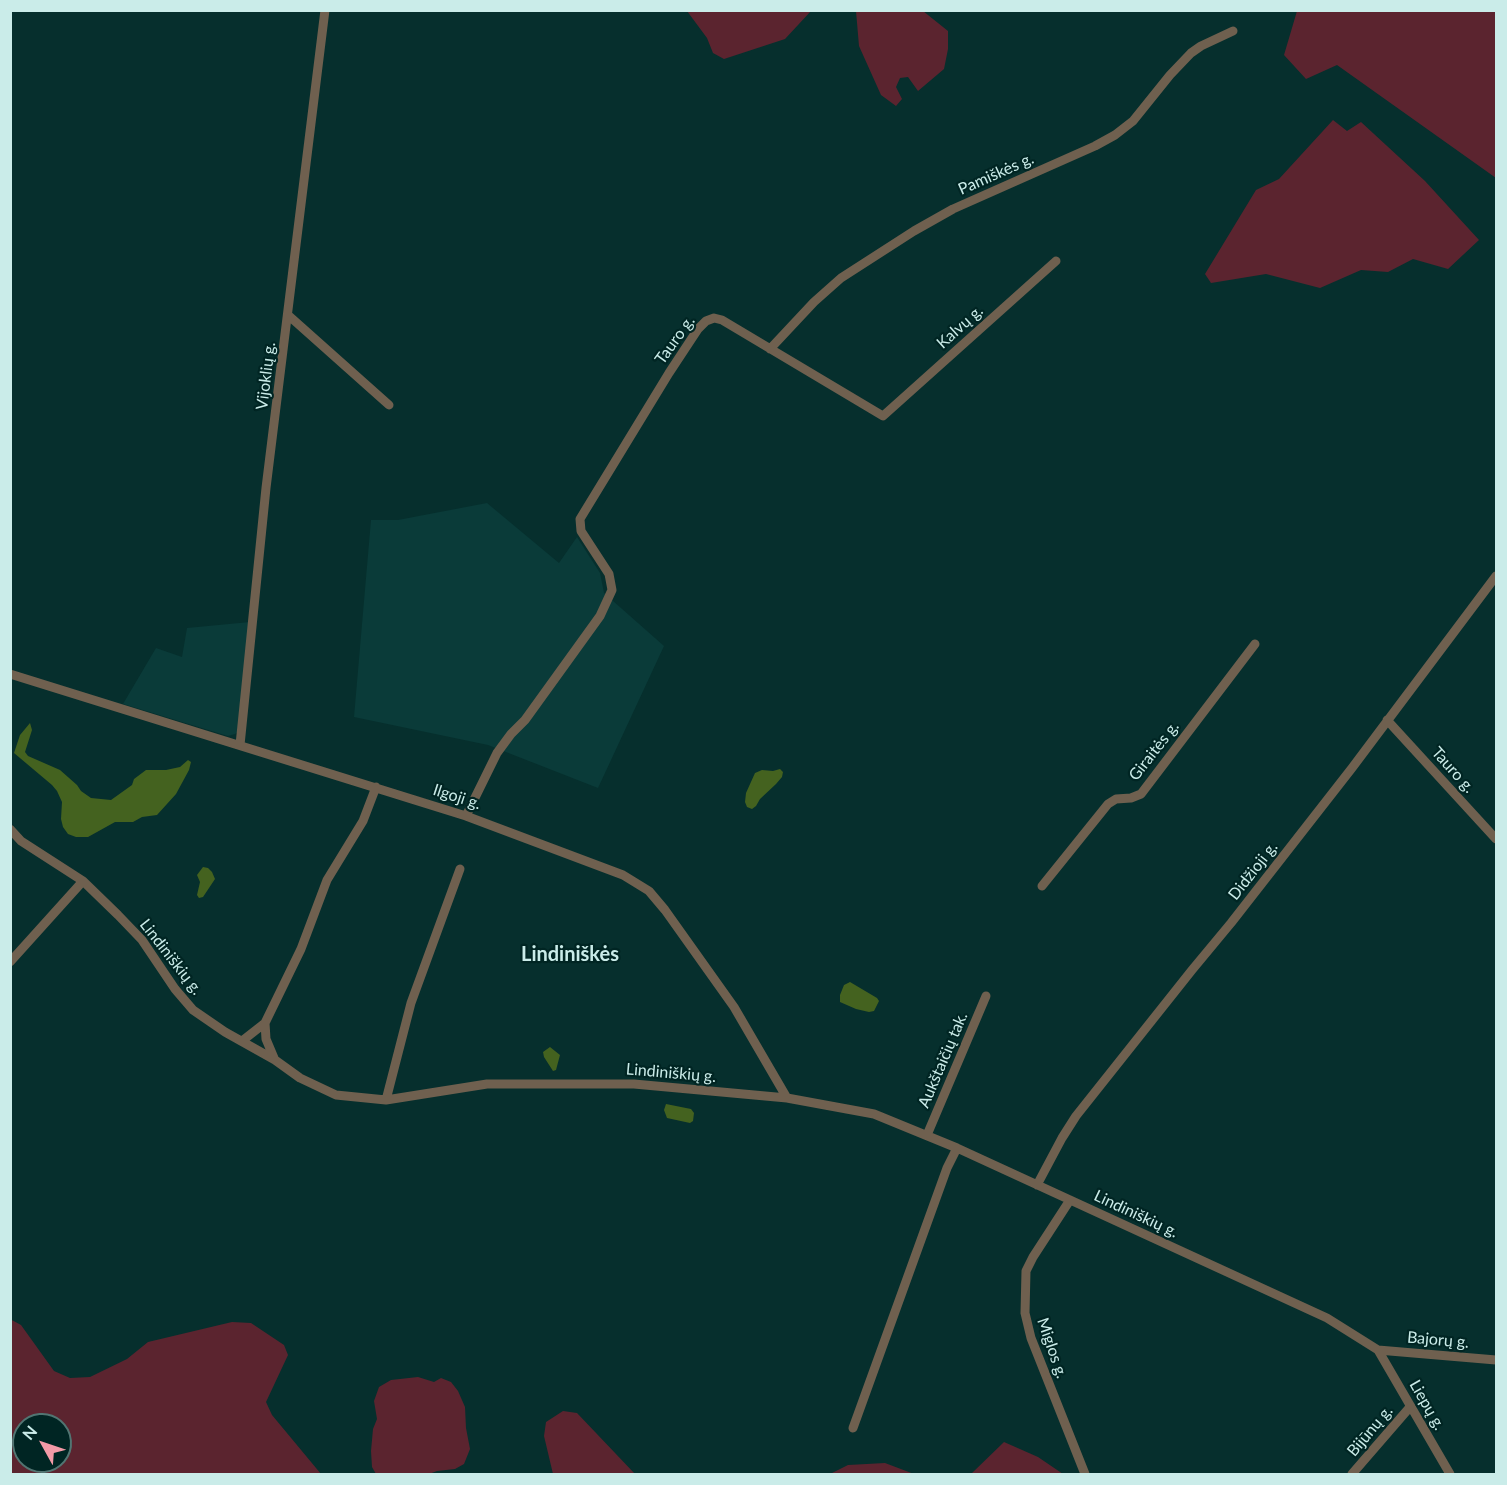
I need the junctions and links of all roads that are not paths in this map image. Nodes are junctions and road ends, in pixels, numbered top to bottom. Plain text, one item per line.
1 (325, 10) edge
2 (1233, 31) dead end
3 (1056, 261) dead end
4 (288, 315) junction
5 (770, 349) junction
6 (389, 405) dead end
7 (883, 416) joint
8 (1497, 576) edge
9 (1256, 644) dead end
10 (10, 674) edge
11 (1387, 720) junction
12 (240, 745) junction
13 (376, 788) junction
14 (466, 816) junction
15 (10, 829) edge
16 (1494, 833) edge
17 (460, 869) dead end
18 (83, 881) junction
19 (1042, 886) dead end
20 (10, 962) edge
21 (986, 996) dead end
22 (265, 1023) junction
23 (242, 1041) junction
24 (275, 1060) junction
25 (787, 1098) junction
26 (386, 1100) junction
27 (927, 1135) junction
28 (957, 1148) junction
29 (1037, 1185) junction
30 (1070, 1200) junction
31 (1378, 1350) junction
32 (1497, 1360) edge
33 (1410, 1407) junction
34 (853, 1428) dead end
35 (1085, 1474) edge
36 (1352, 1474) edge
37 (1450, 1474) edge

1 - 4 street, Vijoklių g.
2 - 5 street, Pamiškės g.
3 - 7 street, Kalvų g.
4 - 6 street
4 - 12 street, Vijoklių g.
5 - 7 street, Tauro g.
5 - 14 street, Tauro g.
8 - 11 street, Didžioji g.
9 - 19 street, Giraitės g.
10 - 12 street, Ilgoji g.
11 - 16 street, Tauro g.
11 - 29 street, Didžioji g.
12 - 13 street, Ilgoji g.
13 - 14 street, Ilgoji g.
13 - 22 street
14 - 25 street, Ilgoji g.
15 - 18 street, Lindiniškių g.
17 - 26 street
18 - 20 street
18 - 23 street, Lindiniškių g.
21 - 27 street, Aukštaičių tak.
22 - 23 street
22 - 24 street
23 - 24 street, Lindiniškių g.
24 - 26 street, Lindiniškių g.
25 - 26 street, Lindiniškių g.
25 - 27 street, Lindiniškių g.
27 - 28 street, Lindiniškių g.
28 - 29 street, Lindiniškių g.
28 - 34 street
29 - 30 street, Lindiniškių g.
30 - 31 street, Lindiniškių g.
30 - 35 street, Miglos g.
31 - 32 street, Bajorų g.
31 - 33 street, Liepų g.
33 - 36 street, Bijūnų g.
33 - 37 street, Liepų g.

